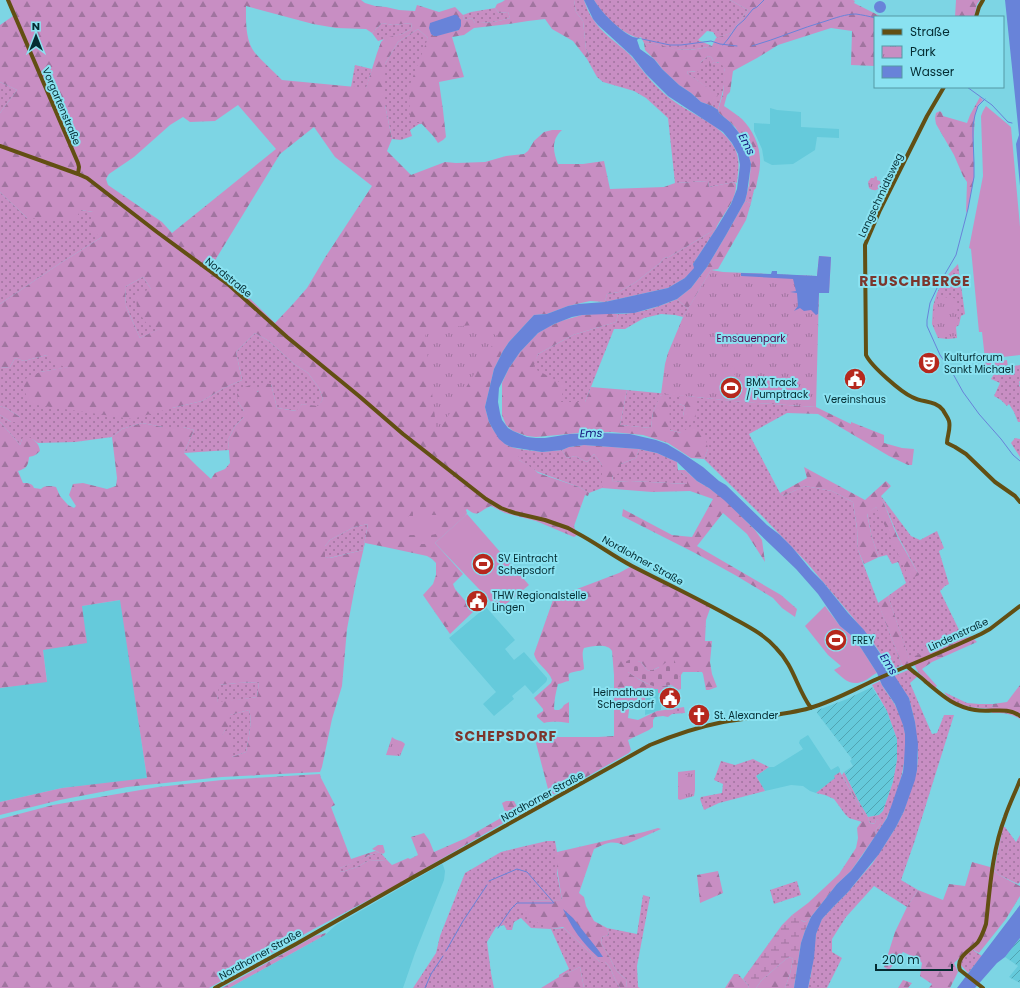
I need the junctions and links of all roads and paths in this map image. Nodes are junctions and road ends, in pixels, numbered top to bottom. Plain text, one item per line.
1 (8, 0) edge
2 (983, 0) edge
3 (976, 16) edge
4 (943, 88) edge
5 (0, 146) edge
6 (78, 174) junction
7 (439, 462) joint
8 (1020, 502) edge
9 (1020, 606) edge
10 (907, 666) junction
11 (898, 670) joint
12 (811, 708) junction
13 (1020, 716) edge
14 (1020, 780) edge
15 (215, 988) edge
16 (983, 988) edge

1 - 6 street, Vorgartenstraße
2 - 3 street
4 - 8 street, Langschmidtsweg
5 - 6 street, Nordstraße
6 - 7 street, Nordstraße
7 - 12 street, Nordlohner Straße
9 - 10 street, Lindenstraße
10 - 11 street, Lindenstraße
10 - 13 street
11 - 12 street, Nordhorner Straße
12 - 15 street, Nordhorner Straße
14 - 16 street

